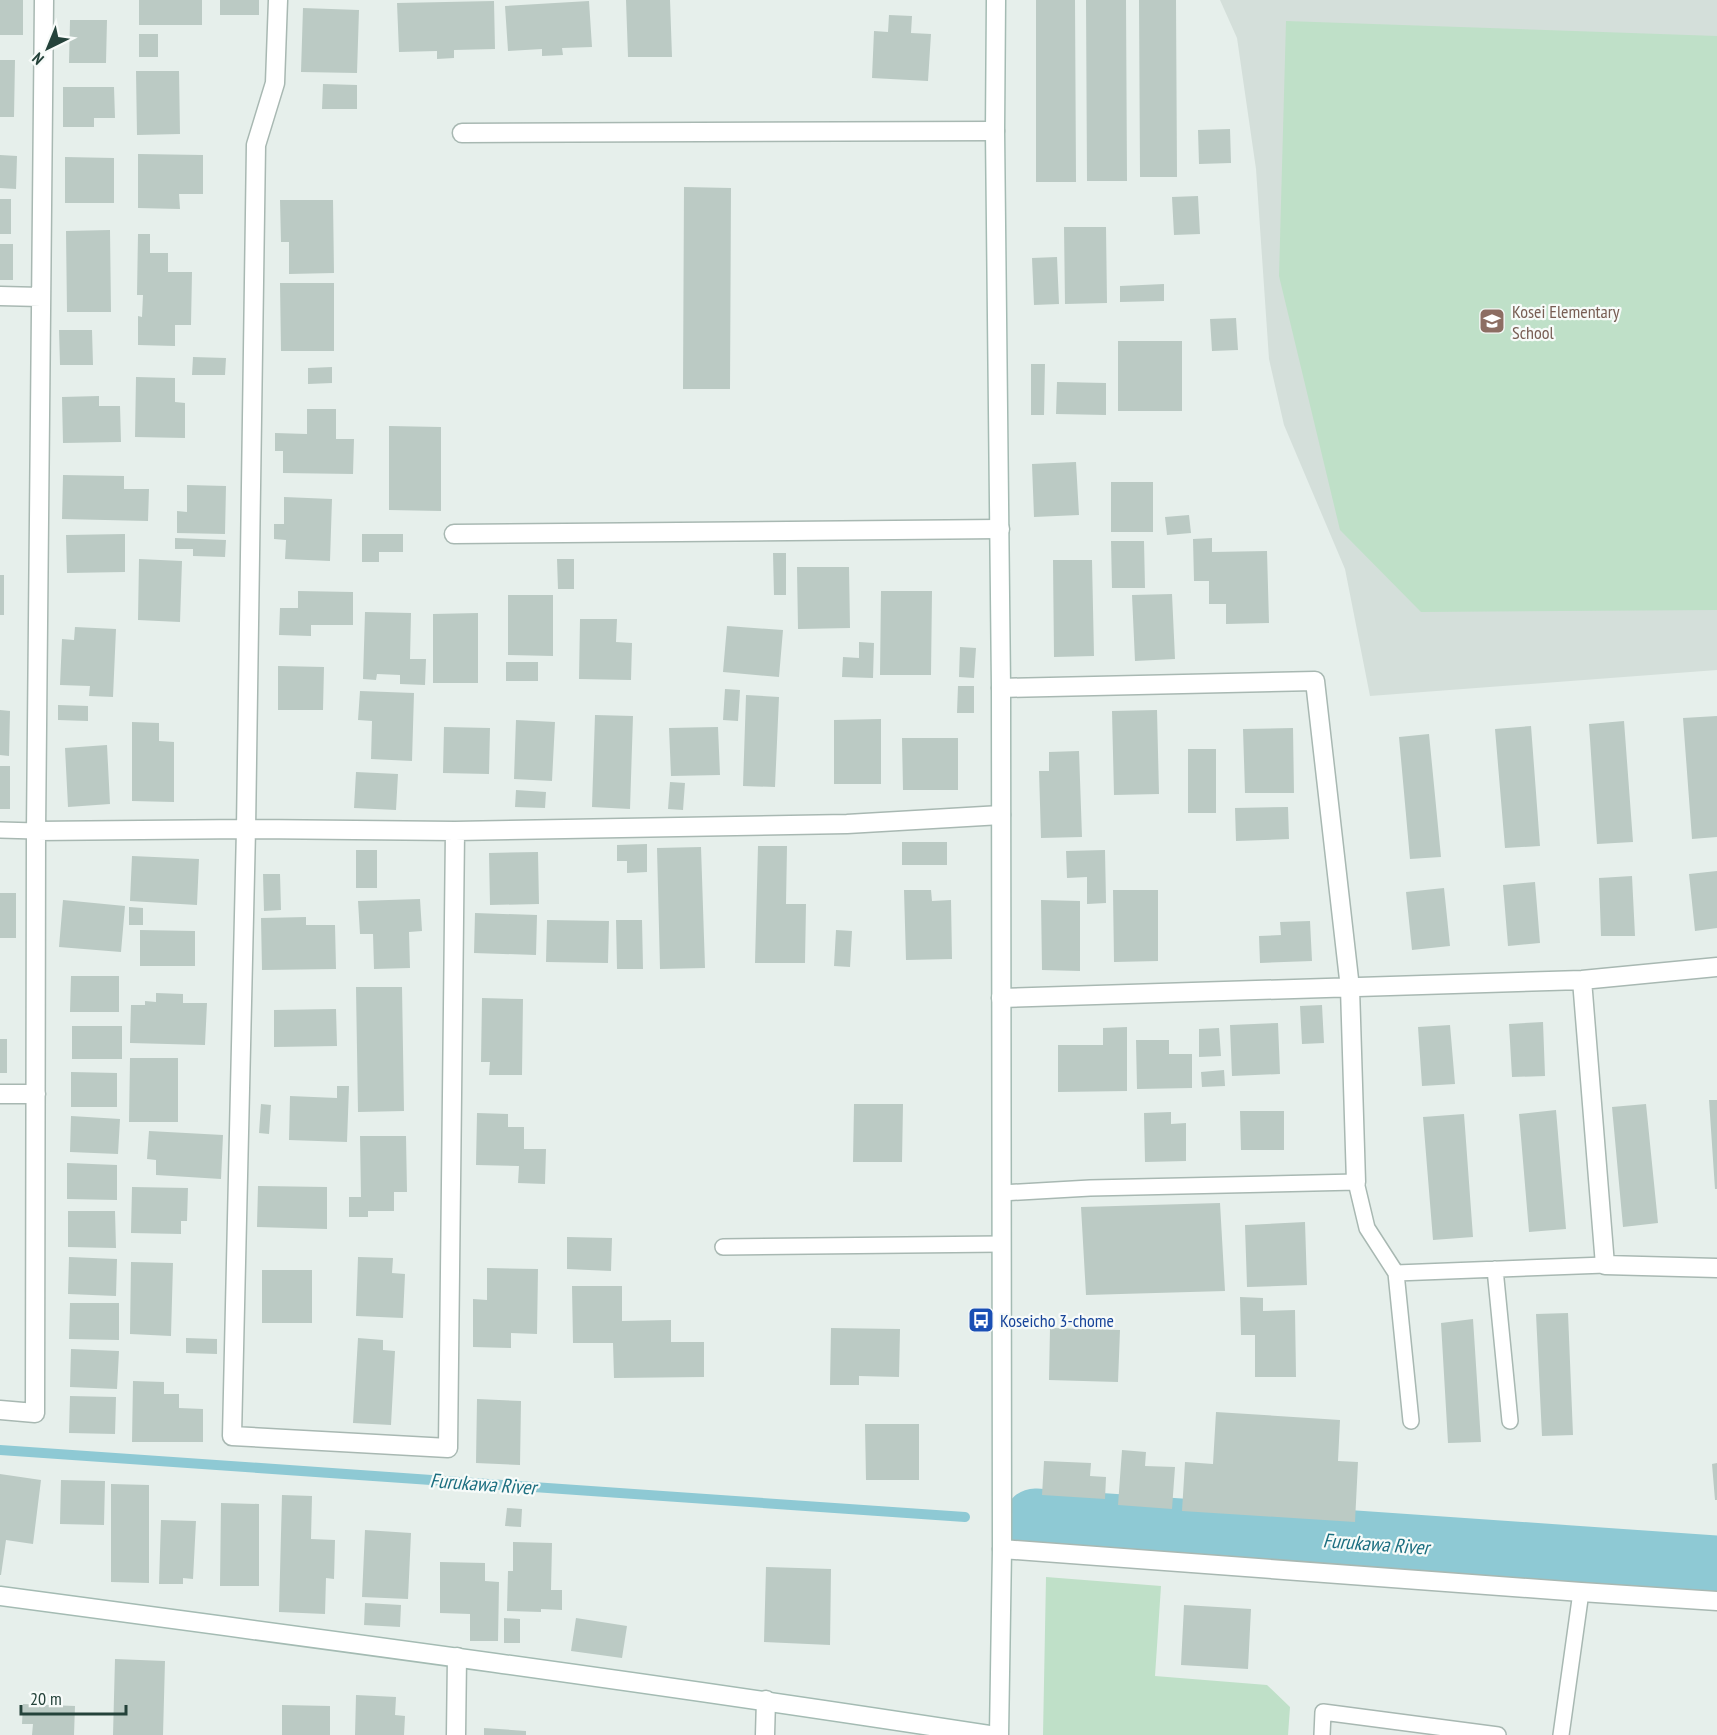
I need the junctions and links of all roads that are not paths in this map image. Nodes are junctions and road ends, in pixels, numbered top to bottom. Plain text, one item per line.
1 (44, 0) edge
2 (278, 0) edge
3 (996, 0) edge
4 (995, 131) junction
5 (462, 133) dead end
6 (0, 296) edge
7 (41, 297) junction
8 (1000, 528) junction
9 (454, 534) dead end
10 (1001, 688) junction
11 (1001, 815) junction
12 (246, 829) junction
13 (0, 830) edge
14 (36, 831) junction
15 (455, 831) junction
16 (1717, 967) edge
17 (1582, 980) junction
18 (1350, 988) junction
19 (1001, 998) junction
20 (0, 1094) edge
21 (36, 1094) junction
22 (1356, 1182) junction
23 (1001, 1193) junction
24 (1001, 1244) junction
25 (723, 1246) dead end
26 (1605, 1265) junction
27 (1717, 1268) edge
28 (1495, 1269) junction
29 (1396, 1273) junction
30 (0, 1410) edge
31 (1411, 1421) dead end
32 (1510, 1421) dead end
33 (1002, 1549) junction
34 (1581, 1592) junction
35 (0, 1596) edge
36 (1717, 1601) edge
37 (457, 1657) junction
38 (766, 1700) junction
39 (456, 1735) edge
40 (765, 1735) edge
41 (989, 1735) edge
42 (999, 1735) edge
43 (1322, 1735) edge
44 (1498, 1735) edge
45 (1562, 1735) edge

1 - 7 street
2 - 12 street
3 - 4 street
4 - 5 street
4 - 8 street
6 - 7 street
7 - 14 street
8 - 9 street
8 - 10 street
10 - 11 street
10 - 18 street
11 - 15 street
11 - 19 street
12 - 14 street
12 - 15 street
12 - 15 street
13 - 14 lane
14 - 21 street
16 - 17 street
17 - 18 street
17 - 26 street
18 - 19 street
18 - 22 street
19 - 23 street
20 - 21 street
21 - 30 street
22 - 23 lane
22 - 29 lane
23 - 24 street
24 - 25 lane
24 - 33 street
26 - 27 street
26 - 28 lane
28 - 29 lane
28 - 32 lane
29 - 31 lane
33 - 34 street
33 - 42 street
34 - 36 street
34 - 45 lane
35 - 37 street
37 - 38 street
37 - 39 street
38 - 40 street
38 - 41 street
43 - 44 lane

